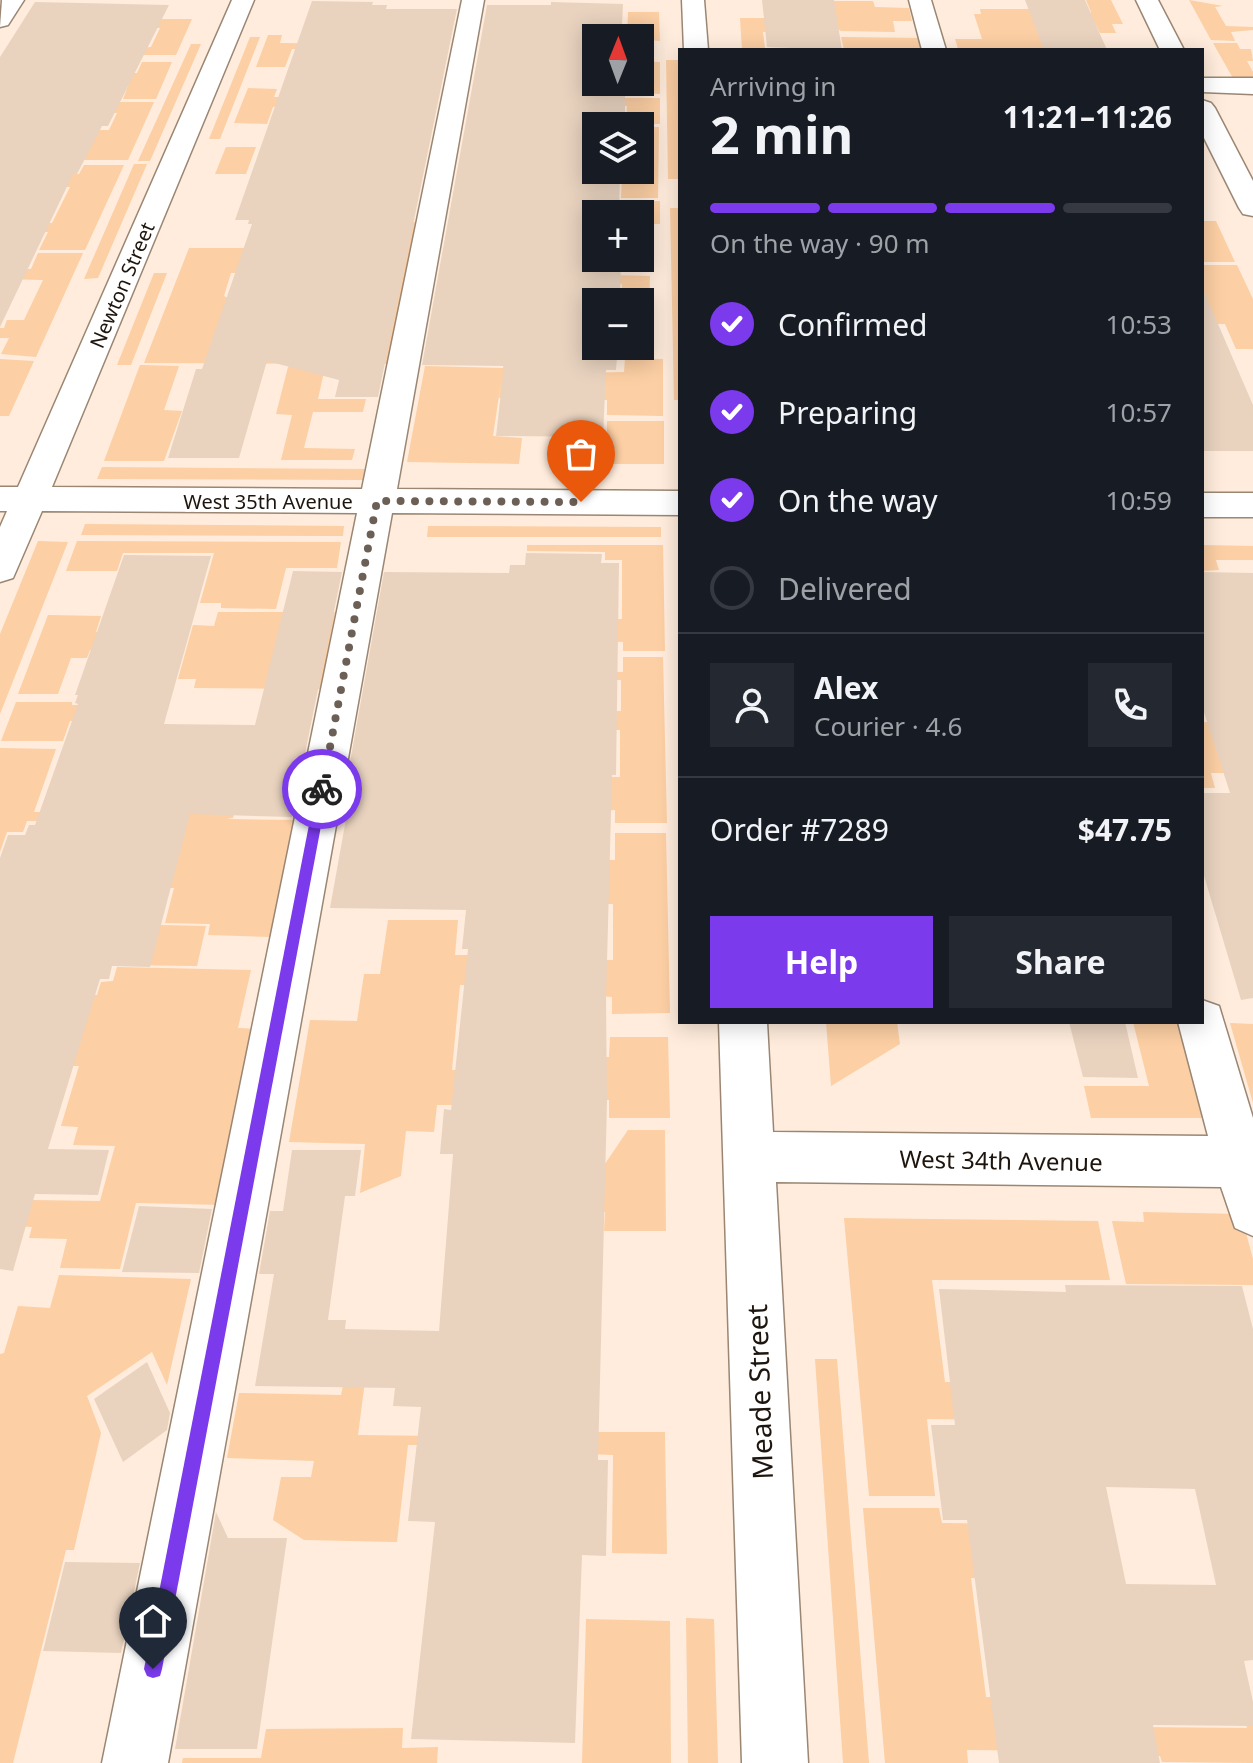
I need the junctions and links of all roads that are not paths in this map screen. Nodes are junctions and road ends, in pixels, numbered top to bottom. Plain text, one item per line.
1 (13, 0) edge
2 (243, 0) edge
3 (473, 0) edge
4 (693, 0) edge
5 (920, 0) edge
6 (1147, 0) edge
7 (0, 20) edge
8 (696, 48) edge
9 (933, 48) edge
10 (1171, 48) edge
11 (1204, 85) edge
12 (1253, 86) edge
13 (1204, 112) edge
14 (1253, 208) edge
15 (15, 500) edge
16 (377, 501) junction
17 (678, 503) edge
18 (1204, 505) edge
19 (1253, 505) edge
20 (0, 569) edge
21 (743, 1024) edge
22 (1203, 1024) edge
23 (749, 1157) junction
24 (1246, 1162) edge
25 (1253, 1210) edge
26 (135, 1763) edge
27 (775, 1763) edge

1 - 7 street
2 - 15 street, Newton Street
3 - 16 street
4 - 8 street
5 - 9 street
6 - 10 street
11 - 12 street
13 - 14 street
15 - 16 street, West 35th Avenue
15 - 20 street, Newton Street
16 - 17 street, West 35th Avenue
16 - 26 street
18 - 19 street
21 - 23 street, Meade Street
22 - 24 street
23 - 24 street, West 34th Avenue
23 - 27 street, Meade Street
24 - 25 street

